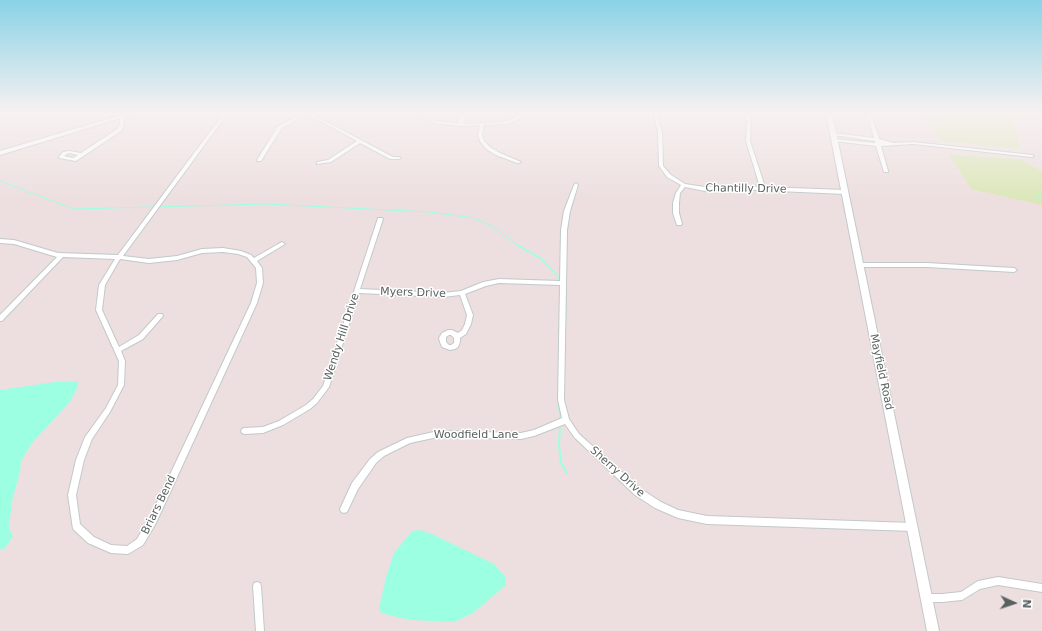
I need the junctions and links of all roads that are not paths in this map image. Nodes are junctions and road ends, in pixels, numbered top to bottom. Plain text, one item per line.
1 (35, 142) edge
2 (101, 142) edge
3 (204, 142) edge
4 (270, 142) edge
5 (358, 142) edge
6 (363, 142) edge
7 (483, 142) edge
8 (661, 142) edge
9 (748, 142) edge
10 (835, 142) edge
11 (878, 142) edge
12 (882, 142) edge
13 (0, 153) edge
14 (82, 155) dead end
15 (1032, 156) dead end
16 (399, 158) dead end
17 (259, 160) dead end
18 (519, 162) dead end
19 (319, 163) dead end
20 (886, 171) dead end
21 (576, 185) dead end
22 (684, 185) junction
23 (763, 188) junction
24 (845, 192) junction
25 (380, 219) dead end
26 (679, 224) dead end
27 (0, 241) edge
28 (282, 244) dead end
29 (61, 256) junction
30 (119, 257) junction
31 (253, 261) junction
32 (859, 264) junction
33 (1014, 270) dead end
34 (563, 283) junction
35 (357, 291) junction
36 (462, 293) junction
37 (160, 316) dead end
38 (0, 319) edge
39 (457, 337) dead end
40 (118, 350) junction
41 (566, 420) junction
42 (244, 431) dead end
43 (344, 509) dead end
44 (913, 527) junction
45 (257, 586) dead end
46 (1042, 588) edge
47 (926, 598) junction
48 (260, 631) edge
49 (933, 631) edge

1 - 13 street
2 - 14 street
3 - 30 street, Briars Bend
4 - 17 street
5 - 19 street
6 - 16 street
7 - 18 street
8 - 22 street, Chantilly Drive
9 - 23 street
10 - 24 street, Mayfield Road
11 - 20 street
12 - 15 street
21 - 34 street, Sherry Drive
22 - 23 street, Chantilly Drive
22 - 26 street
23 - 24 street, Chantilly Drive
24 - 32 street, Mayfield Road
25 - 35 street, Wendy Hill Drive
27 - 29 street
28 - 31 street
29 - 30 street
29 - 38 street
30 - 31 street
30 - 40 street, Briars Bend
31 - 40 street, Briars Bend
32 - 33 street
32 - 44 street, Mayfield Road
34 - 36 street, Myers Drive
34 - 41 street, Sherry Drive
35 - 36 street, Myers Drive
35 - 42 street, Wendy Hill Drive
36 - 39 street
37 - 40 street
41 - 43 street, Woodfield Lane
41 - 44 street, Sherry Drive
44 - 47 street, Mayfield Road
45 - 48 street
46 - 47 street
47 - 49 street, Mayfield Road

